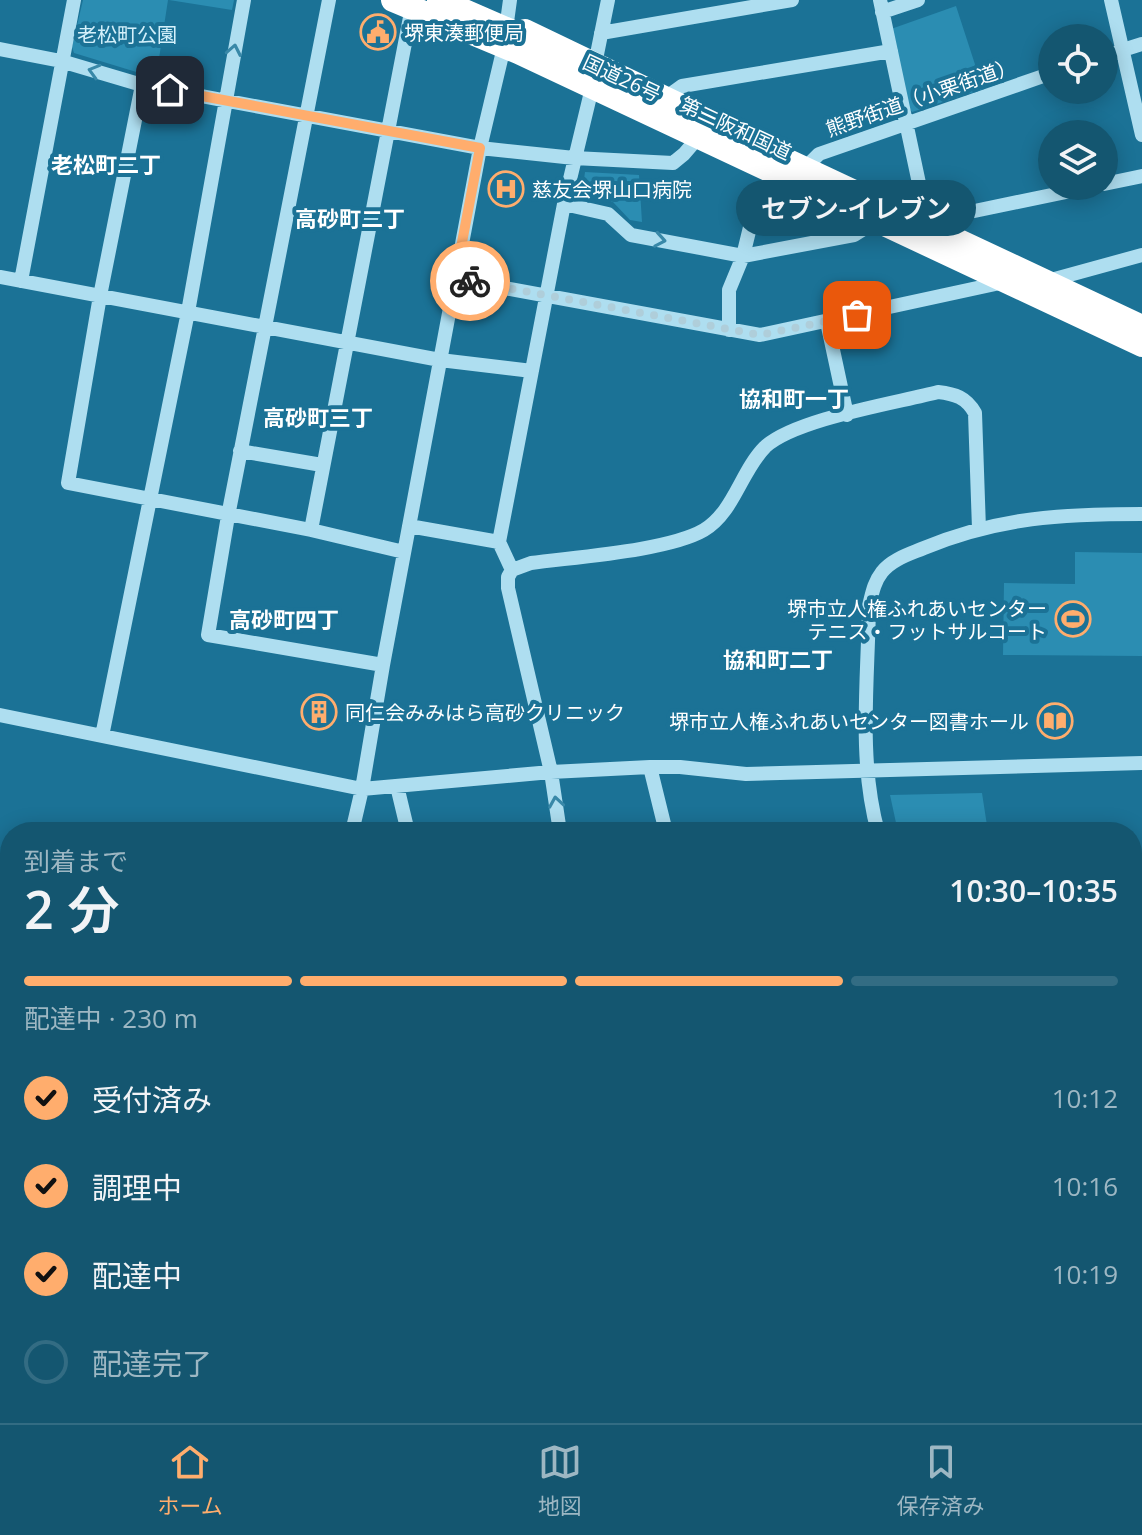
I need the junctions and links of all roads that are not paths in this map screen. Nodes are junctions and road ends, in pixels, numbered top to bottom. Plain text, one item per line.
1 (74, 0) edge
2 (244, 0) edge
3 (329, 0) edge
4 (384, 0) edge
5 (439, 0) edge
6 (453, 0) edge
7 (608, 0) edge
8 (792, 0) edge
9 (918, 0) edge
10 (1111, 0) edge
11 (402, 6) edge
12 (881, 6) edge
13 (508, 11) edge
14 (601, 33) junction
15 (1142, 44) edge
16 (0, 49) edge
17 (1124, 50) junction
18 (503, 51) junction
19 (891, 51) junction
20 (1118, 52) edge
21 (61, 61) junction
22 (595, 64) junction
23 (1038, 78) edge
24 (142, 85) junction
25 (591, 92) junction
26 (664, 99) junction
27 (225, 101) junction
28 (305, 116) junction
29 (907, 122) junction
30 (1141, 127) edge
31 (387, 130) junction
32 (696, 140) junction
33 (480, 148) junction
34 (574, 158) junction
35 (807, 166) junction
36 (1142, 176) edge
37 (779, 179) junction
38 (1118, 181) edge
39 (1038, 198) edge
40 (564, 204) junction
41 (928, 222) junction
42 (873, 223) junction
43 (1142, 255) edge
44 (743, 256) junction
45 (0, 277) edge
46 (455, 279) junction
47 (1051, 280) junction
48 (21, 281) junction
49 (1000, 283) junction
50 (547, 294) junction
51 (100, 296) junction
52 (188, 312) junction
53 (827, 322) junction
54 (1142, 324) edge
55 (264, 327) junction
56 (729, 330) junction
57 (347, 342) junction
58 (1142, 347) edge
59 (440, 360) junction
60 (532, 371) junction
61 (847, 415) junction
62 (240, 451) junction
63 (322, 465) junction
64 (151, 500) junction
65 (1142, 514) edge
66 (228, 516) junction
67 (409, 526) junction
68 (979, 529) junction
69 (311, 530) junction
70 (499, 542) junction
71 (404, 552) junction
72 (512, 570) junction
73 (383, 665) junction
74 (0, 715) edge
75 (102, 736) junction
76 (1142, 763) edge
77 (650, 767) junction
78 (869, 771) junction
79 (551, 772) junction
80 (397, 786) junction
81 (362, 789) junction
82 (354, 822) edge
83 (406, 822) edge
84 (558, 822) edge
85 (664, 822) edge
86 (877, 822) edge

1 - 21 street
27 -> 2 street
3 - 28 street
4 - 11 highway, 国道26号
5 - 54 highway, 第二阪和国道, bridge
6 - 13 highway, 国道26号
7 - 14 street
8 - 14 street
9 - 12 street
10 - 17 street
11 - 18 highway, 国道26号
11 - 31 street
11 - 58 highway, 第二阪和国道, bridge
12 - 19 street
13 - 18 street
13 - 22 highway, 国道26号
14 - 22 street
15 - 17 street
16 - 21 street
17 - 20 street
17 - 30 street
18 - 25 highway, 国道26号
18 - 33 street
19 - 26 street
19 - 29 street
24 -> 21 street
21 - 48 street
22 - 26 highway, 国道26号
23 - 29 street, 熊野街道（小栗街道）
24 - 27 street
24 - 51 street
25 - 32 highway, 国道26号
25 - 34 street
26 - 35 highway, 国道26号
27 - 28 street
27 - 52 street
28 - 31 street
28 - 55 street
29 - 35 street, 熊野街道（小栗街道）
29 - 41 street
31 - 33 street
31 - 57 street
32 - 34 street
32 - 37 highway, 国道26号
33 - 34 street
33 - 46 street
34 - 40 street
35 - 41 highway, 国道26号
36 - 38 street
37 - 42 highway, 国道26号
37 - 44 street
39 - 41 street
40 -> 44 street
40 - 50 street
41 - 47 highway, 国道26号
42 - 44 street
42 - 49 highway, 国道26号
43 - 47 street
44 - 56 street
45 - 48 street
46 - 50 street
46 - 59 street
47 - 54 highway, 国道26号
48 - 51 street
49 - 53 street
49 - 58 highway, 国道26号
50 - 56 street
50 - 60 street
51 - 52 street
51 - 64 street
52 - 55 street
52 - 64 street
53 - 56 street
53 - 61 street
55 - 57 street
55 - 62 street
57 - 59 street
57 - 63 street
59 - 60 street
59 - 67 street
60 - 70 street
61 - 68 street
61 - 72 street
62 - 63 street
62 - 66 street
63 - 69 street
64 - 66 street
64 - 75 street
65 - 68 street
66 - 69 street
66 - 73 street
67 - 70 street
67 - 71 street
68 - 78 street
69 - 71 street
70 - 72 street
71 - 73 street
72 - 79 street
73 - 81 street
74 - 75 street
75 - 81 street
76 - 78 street
77 - 78 street
77 - 79 street
77 - 85 street
78 - 86 street
79 - 80 street
84 -> 79 street
80 - 81 street
80 - 83 street
81 - 82 street

